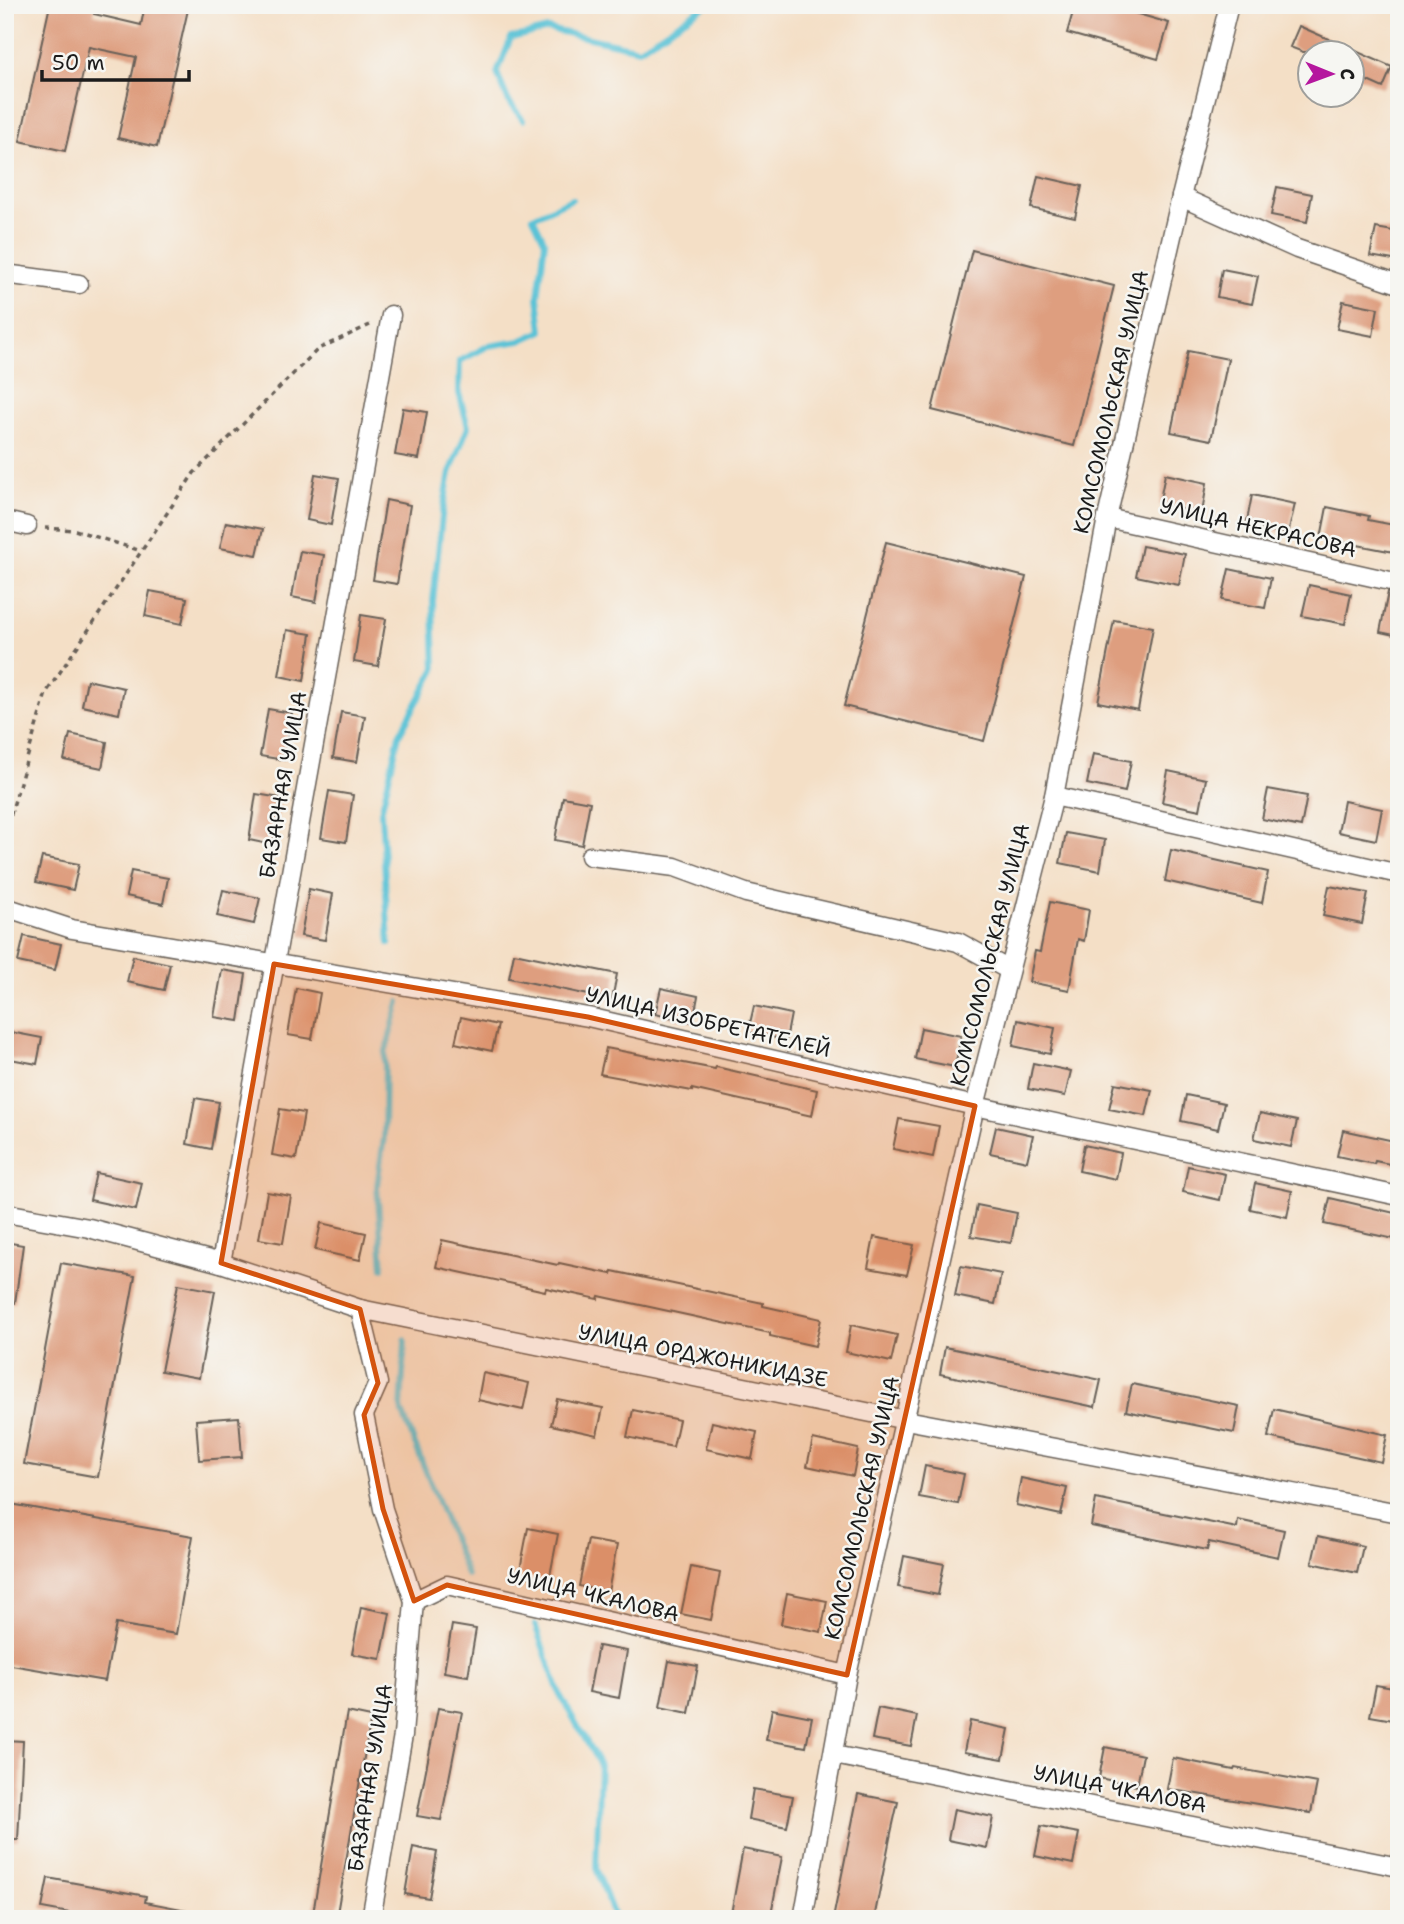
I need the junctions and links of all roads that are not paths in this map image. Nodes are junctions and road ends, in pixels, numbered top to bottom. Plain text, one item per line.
1 (1229, 5) edge
2 (1181, 197) junction
3 (5, 274) edge
4 (79, 284) dead end
5 (1399, 284) edge
6 (391, 315) road end
7 (1107, 518) junction
8 (5, 521) edge
9 (27, 526) road end
10 (1399, 583) edge
11 (1054, 796) junction
12 (590, 856) dead end
13 (1399, 874) edge
14 (5, 907) edge
15 (274, 964) junction
16 (1009, 970) junction
17 (975, 1106) junction
18 (1399, 1196) edge
19 (5, 1213) edge
20 (220, 1263) junction
21 (360, 1309) junction
22 (906, 1420) junction
23 (1399, 1513) edge
24 (414, 1601) junction
25 (847, 1675) junction
26 (834, 1755) junction
27 (1399, 1867) edge
28 (371, 1919) edge
29 (803, 1919) edge

1 - 2 street, КОМСОМОЛЬСКАЯ УЛИЦА
2 - 5 street
2 - 7 street, КОМСОМОЛЬСКАЯ УЛИЦА
3 - 4 street
6 - 15 street, БАЗАРНАЯ УЛИЦА
7 - 10 street, УЛИЦА НЕКРАСОВА
7 - 11 street, КОМСОМОЛЬСКАЯ УЛИЦА
8 - 9 street
11 - 13 street
11 - 16 street, КОМСОМОЛЬСКАЯ УЛИЦА
12 - 16 street
14 - 15 street, УЛИЦА ИЗОБРЕТАТЕЛЕЙ
15 - 17 street, УЛИЦА ИЗОБРЕТАТЕЛЕЙ
15 - 20 street, БАЗАРНАЯ УЛИЦА
16 - 17 street, КОМСОМОЛЬСКАЯ УЛИЦА
17 - 18 street, УЛИЦА ИЗОБРЕТАТЕЛЕЙ
17 - 22 street, КОМСОМОЛЬСКАЯ УЛИЦА
19 - 20 street, УЛИЦА ОРДЖОНИКИДЗЕ
20 - 21 street, УЛИЦА ОРДЖОНИКИДЗЕ
21 - 22 street, УЛИЦА ОРДЖОНИКИДЗЕ
21 - 24 street
22 - 23 street, УЛИЦА ОРДЖОНИКИДЗЕ
22 - 25 street, КОМСОМОЛЬСКАЯ УЛИЦА
24 - 25 street, УЛИЦА ЧКАЛОВА
24 - 28 street, БАЗАРНАЯ УЛИЦА
25 - 26 street, КОМСОМОЛЬСКАЯ УЛИЦА
26 - 27 street, УЛИЦА ЧКАЛОВА
26 - 29 street, КОМСОМОЛЬСКАЯ УЛИЦА

